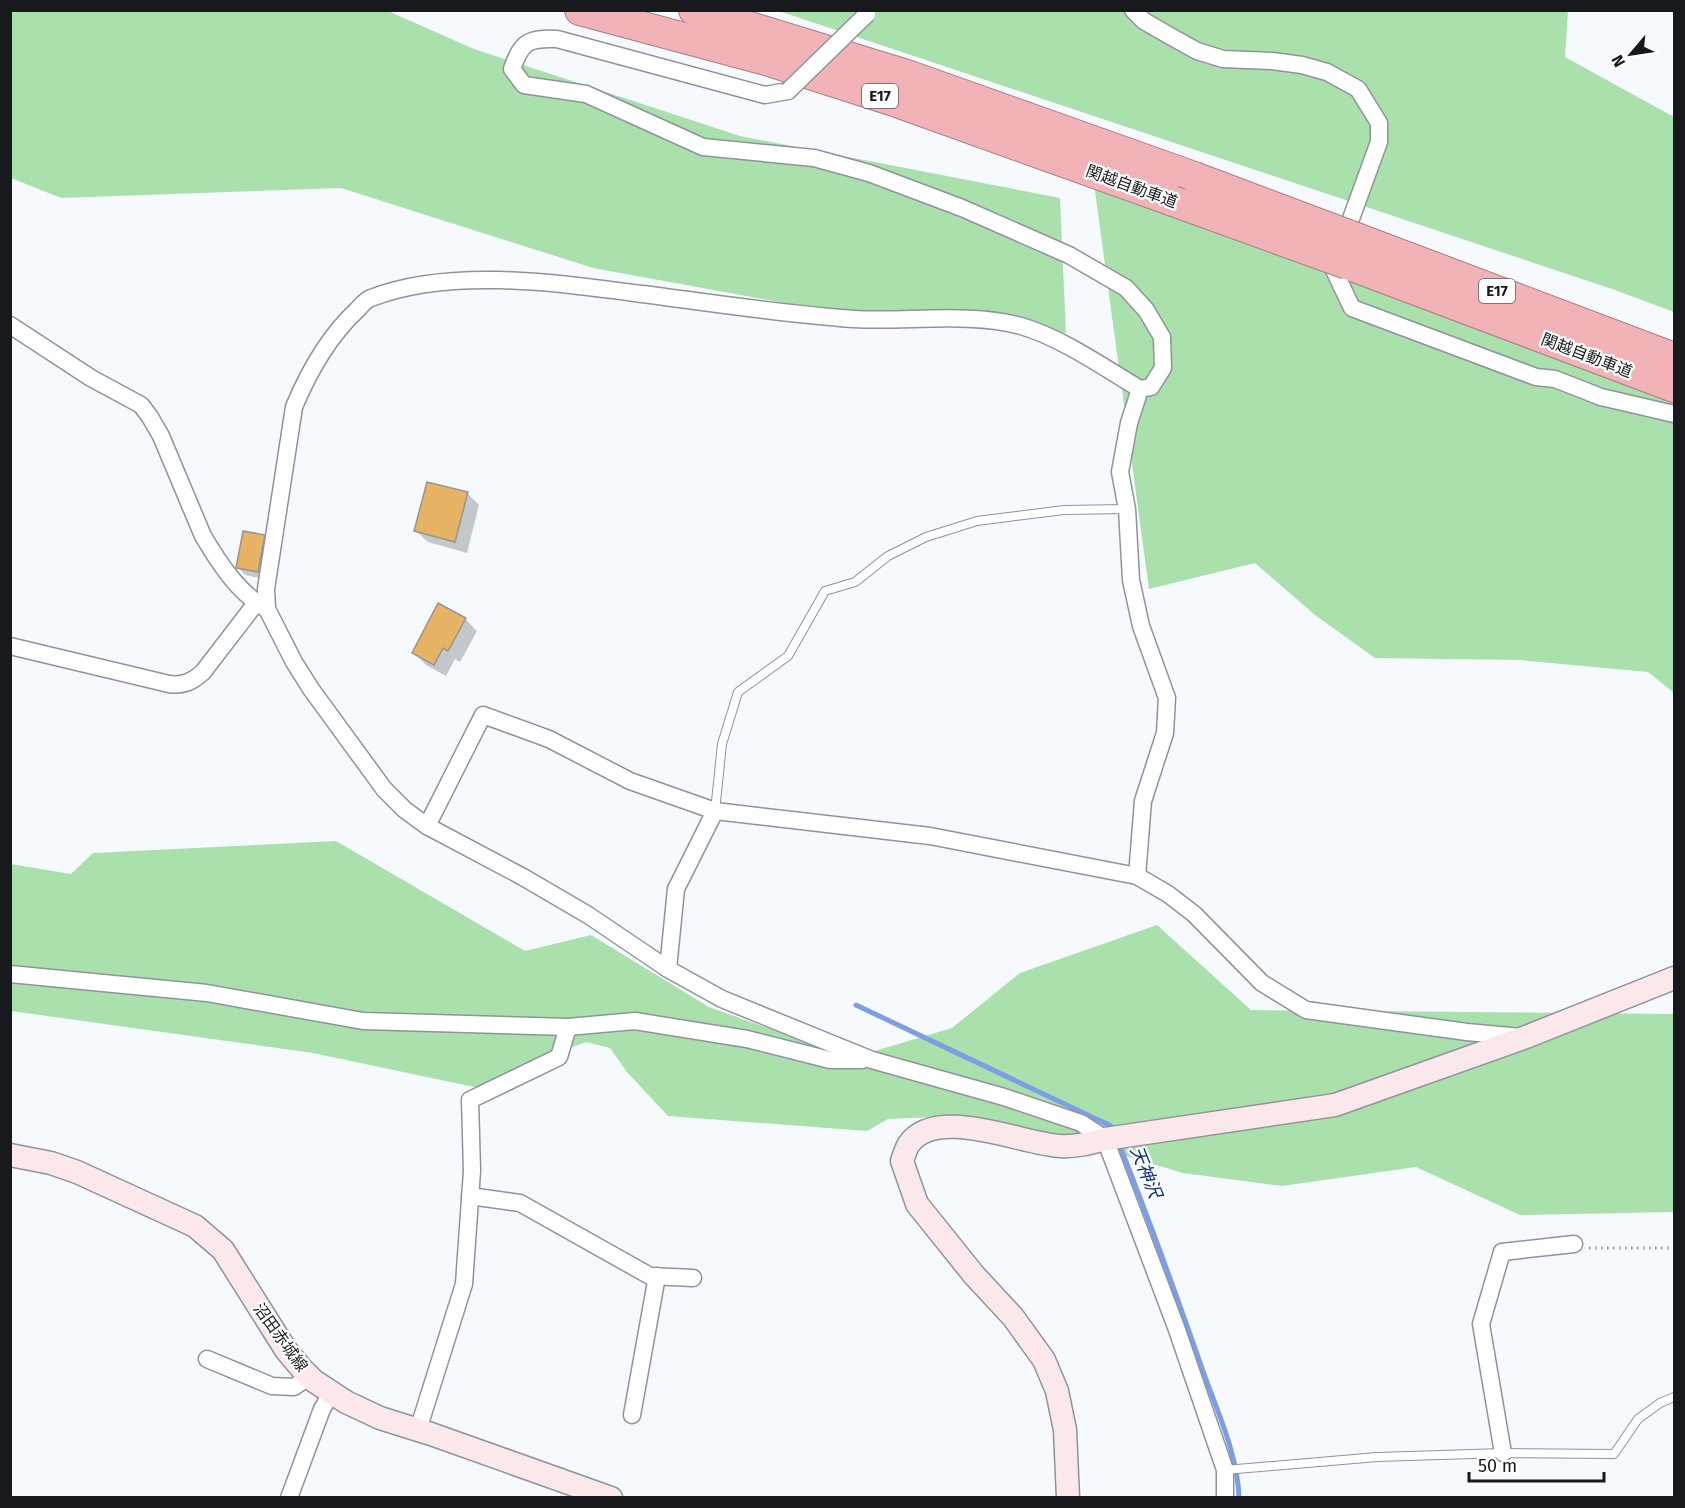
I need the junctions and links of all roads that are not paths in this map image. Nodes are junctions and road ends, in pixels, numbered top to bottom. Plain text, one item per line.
1 (580, 10) edge
2 (694, 10) edge
3 (1133, 10) edge
4 (869, 12) edge
5 (1353, 252) junction
6 (10, 325) edge
7 (1628, 356) junction
8 (1674, 358) edge
9 (1674, 387) edge
10 (1140, 389) junction
11 (1674, 414) edge
12 (1127, 508) junction
13 (262, 606) junction
14 (10, 646) edge
15 (715, 811) junction
16 (427, 826) junction
17 (1137, 876) junction
18 (668, 969) junction
19 (10, 974) edge
20 (1674, 978) edge
21 (568, 1027) junction
22 (1526, 1037) junction
23 (872, 1060) junction
24 (1105, 1139) junction
25 (10, 1155) edge
26 (470, 1196) junction
27 (1578, 1246) road end
28 (657, 1276) junction
29 (693, 1278) dead end
30 (207, 1359) dead end
31 (310, 1376) junction
32 (331, 1394) junction
33 (1674, 1397) edge
34 (632, 1415) dead end
35 (418, 1430) junction
36 (1503, 1453) junction
37 (1225, 1470) junction
38 (289, 1497) edge
39 (611, 1497) edge
40 (1068, 1497) edge
41 (1225, 1497) edge

1 - 5 highway, 関越自動車道 / E17, bridge
2 - 5 highway, 関越自動車道 / E17, bridge
3 - 11 street
4 - 10 street, bridge
5 - 7 highway, 関越自動車道 / E17
6 - 13 street
7 - 8 highway, 関越自動車道 / E17
7 - 9 highway, 関越自動車道 / E17
10 - 12 street
10 - 13 street
12 - 15 lane
12 - 17 street
13 - 14 street
13 - 16 street
15 - 16 street
15 - 17 street
15 - 18 street
16 - 18 street
17 - 22 street
18 - 23 street
19 - 21 street
20 - 22 street
21 - 23 street
21 - 26 street
22 - 24 street
23 - 24 street
24 - 37 street
24 - 40 street
25 - 31 street, 沼田赤城線
26 - 28 street
26 - 35 street
27 - 36 street
28 - 29 street
28 - 34 street
30 - 31 street
31 - 32 street, 沼田赤城線
32 - 35 street, 沼田赤城線
32 - 38 street
33 - 36 lane
35 - 39 street, 沼田赤城線
36 - 37 lane
37 - 41 street

